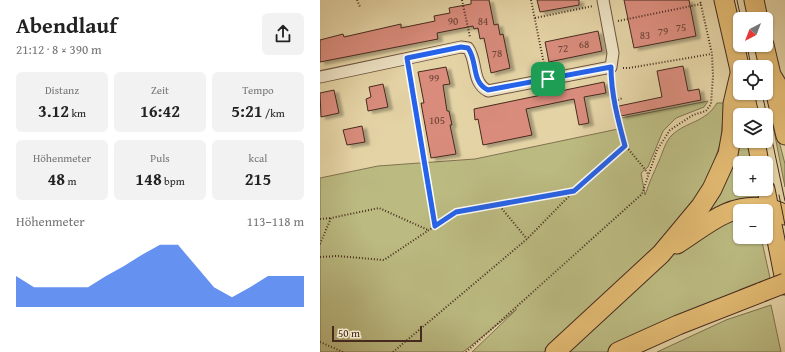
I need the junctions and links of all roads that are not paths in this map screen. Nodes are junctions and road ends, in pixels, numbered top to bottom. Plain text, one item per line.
1 (724, 0) edge
2 (754, 0) edge
3 (603, 2) edge
4 (757, 12) edge
5 (738, 60) edge
6 (320, 77) edge
7 (773, 78) edge
8 (773, 84) edge
9 (785, 98) edge
10 (734, 100) edge
11 (785, 136) edge
12 (770, 196) edge
13 (778, 212) edge
14 (661, 254) junction
15 (785, 285) edge
16 (652, 337) junction
17 (555, 352) edge
18 (618, 352) edge
19 (630, 352) edge

1 - 5 highway
2 - 4 highway
3 - 6 street
7 - 9 highway
8 - 11 main road
10 - 14 highway
12 - 13 main road
13 - 14 highway
13 - 15 main road
14 - 17 highway
15 - 16 highway, bridge
16 - 18 highway
16 - 19 highway

